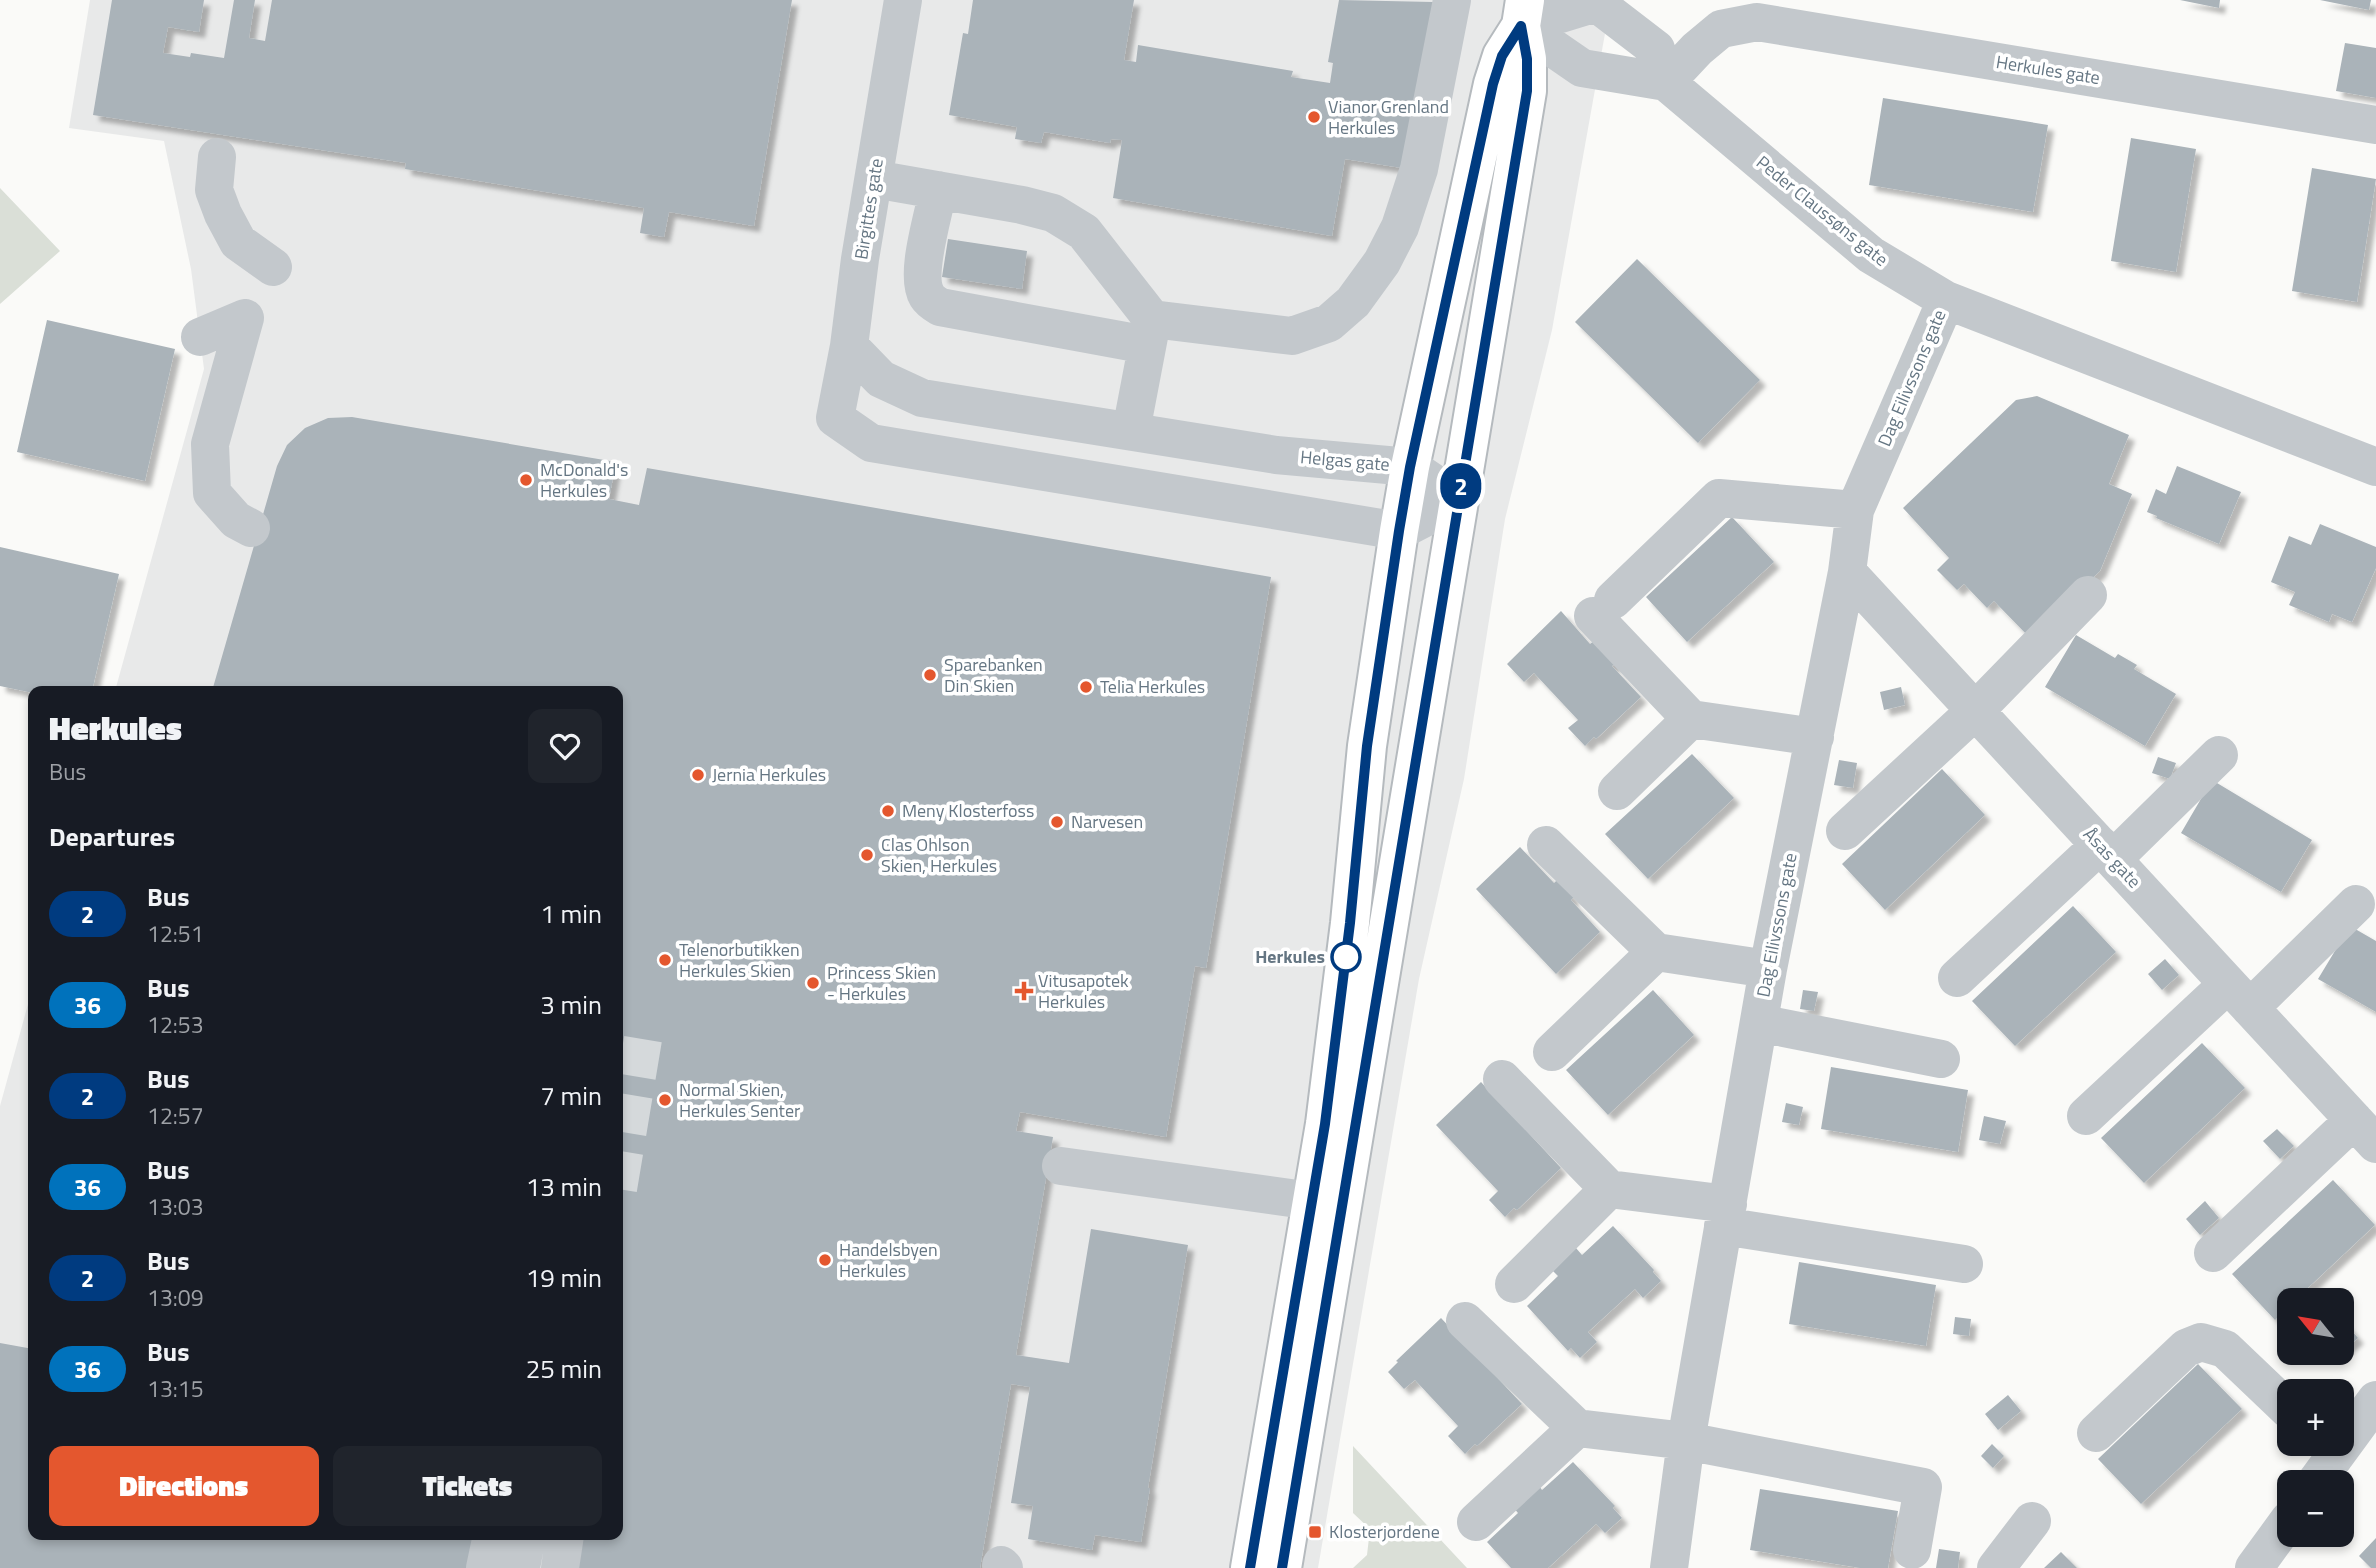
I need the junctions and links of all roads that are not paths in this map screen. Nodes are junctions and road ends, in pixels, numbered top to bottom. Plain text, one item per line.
1 (903, 0) edge
2 (1452, 0) edge
3 (1523, 13) edge
4 (1666, 82) junction
5 (2376, 125) edge
6 (217, 157) dead end
7 (874, 179) junction
8 (938, 190) junction
9 (273, 267) dead end
10 (1946, 300) junction
11 (1150, 332) junction
12 (200, 337) dead end
13 (849, 346) junction
14 (1131, 431) junction
15 (1410, 467) junction
16 (2376, 467) edge
17 (1459, 500) junction
18 (1855, 510) junction
19 (251, 528) dead end
20 (1399, 531) junction
21 (1847, 572) junction
22 (2088, 595) dead end
23 (1975, 710) junction
24 (1691, 719) junction
25 (1815, 737) junction
26 (2219, 755) dead end
27 (1617, 791) dead end
28 (1845, 831) dead end
29 (1546, 845) dead end
30 (2106, 852) junction
31 (2356, 904) dead end
32 (1656, 952) junction
33 (1768, 969) junction
34 (1957, 978) dead end
35 (2239, 996) junction
36 (1759, 1023) junction
37 (1552, 1052) dead end
38 (1941, 1059) dead end
39 (1502, 1079) dead end
40 (2086, 1116) dead end
41 (2370, 1136) edge
42 (1061, 1166) dead end
43 (1609, 1189) junction
44 (1312, 1201) junction
45 (1726, 1215) junction
46 (2213, 1253) dead end
47 (1964, 1264) dead end
48 (1514, 1284) dead end
49 (1465, 1321) dead end
50 (2277, 1399) edge
51 (2376, 1400) edge
52 (1577, 1428) junction
53 (2096, 1433) dead end
54 (1686, 1441) junction
55 (2326, 1460) edge
56 (2032, 1521) dead end
57 (1476, 1522) dead end
58 (2277, 1536) edge
59 (491, 1540) edge
60 (526, 1540) edge
61 (564, 1540) edge
62 (1912, 1550) dead end
63 (485, 1568) edge
64 (521, 1568) edge
65 (560, 1568) edge
66 (1250, 1568) edge
67 (1282, 1568) edge
68 (1669, 1568) edge
69 (1996, 1568) edge
70 (2254, 1568) edge

1 - 7 street, Birgittes gate
2 - 11 street
3 - 4 street
3 - 4 street
3 - 15 main road
3 - 17 main road
4 - 5 street, Herkules gate
4 - 10 street, Peder Claussøns gate
6 - 9 street
7 - 8 street
7 - 13 street, Birgittes gate
8 - 11 street
8 - 11 street
10 - 16 street, Peder Claussøns gate
10 - 18 street, Dag Eilivssons gate
11 - 14 street
12 - 19 street
13 - 14 street, Helgas gate
13 - 20 street, Birgittes gate
14 - 15 street, Helgas gate
15 - 17 street, Helgas gate
15 - 20 main road
17 - 20 street
17 - 67 main road
18 - 21 street, Dag Eilivssons gate
18 - 24 street
20 - 44 main road
21 - 23 street, Åsas gate
21 - 25 street, Dag Eilivssons gate
22 - 23 street
23 - 28 street
23 - 30 street, Åsas gate
24 - 25 street
24 - 27 street
25 - 33 street, Dag Eilivssons gate
26 - 30 street
29 - 32 street
30 - 34 street
30 - 35 street, Åsas gate
31 - 35 street
32 - 33 street
32 - 37 street
33 - 36 street, Dag Eilivssons gate
35 - 40 street
35 - 41 street, Åsas gate
36 - 38 street
36 - 45 street, Dag Eilivssons gate
39 - 43 street
41 - 46 street
42 - 44 street
43 - 45 street
43 - 48 street
44 - 66 main road
45 - 47 street
45 - 54 street, Dag Eilivssons gate
49 - 52 street
50 - 53 street
51 - 55 street
52 - 54 street
52 - 57 street
54 - 62 street
54 - 68 street, Dag Eilivssons gate
56 - 69 street
58 - 70 street
59 - 63 street
60 - 64 street
61 - 65 street

